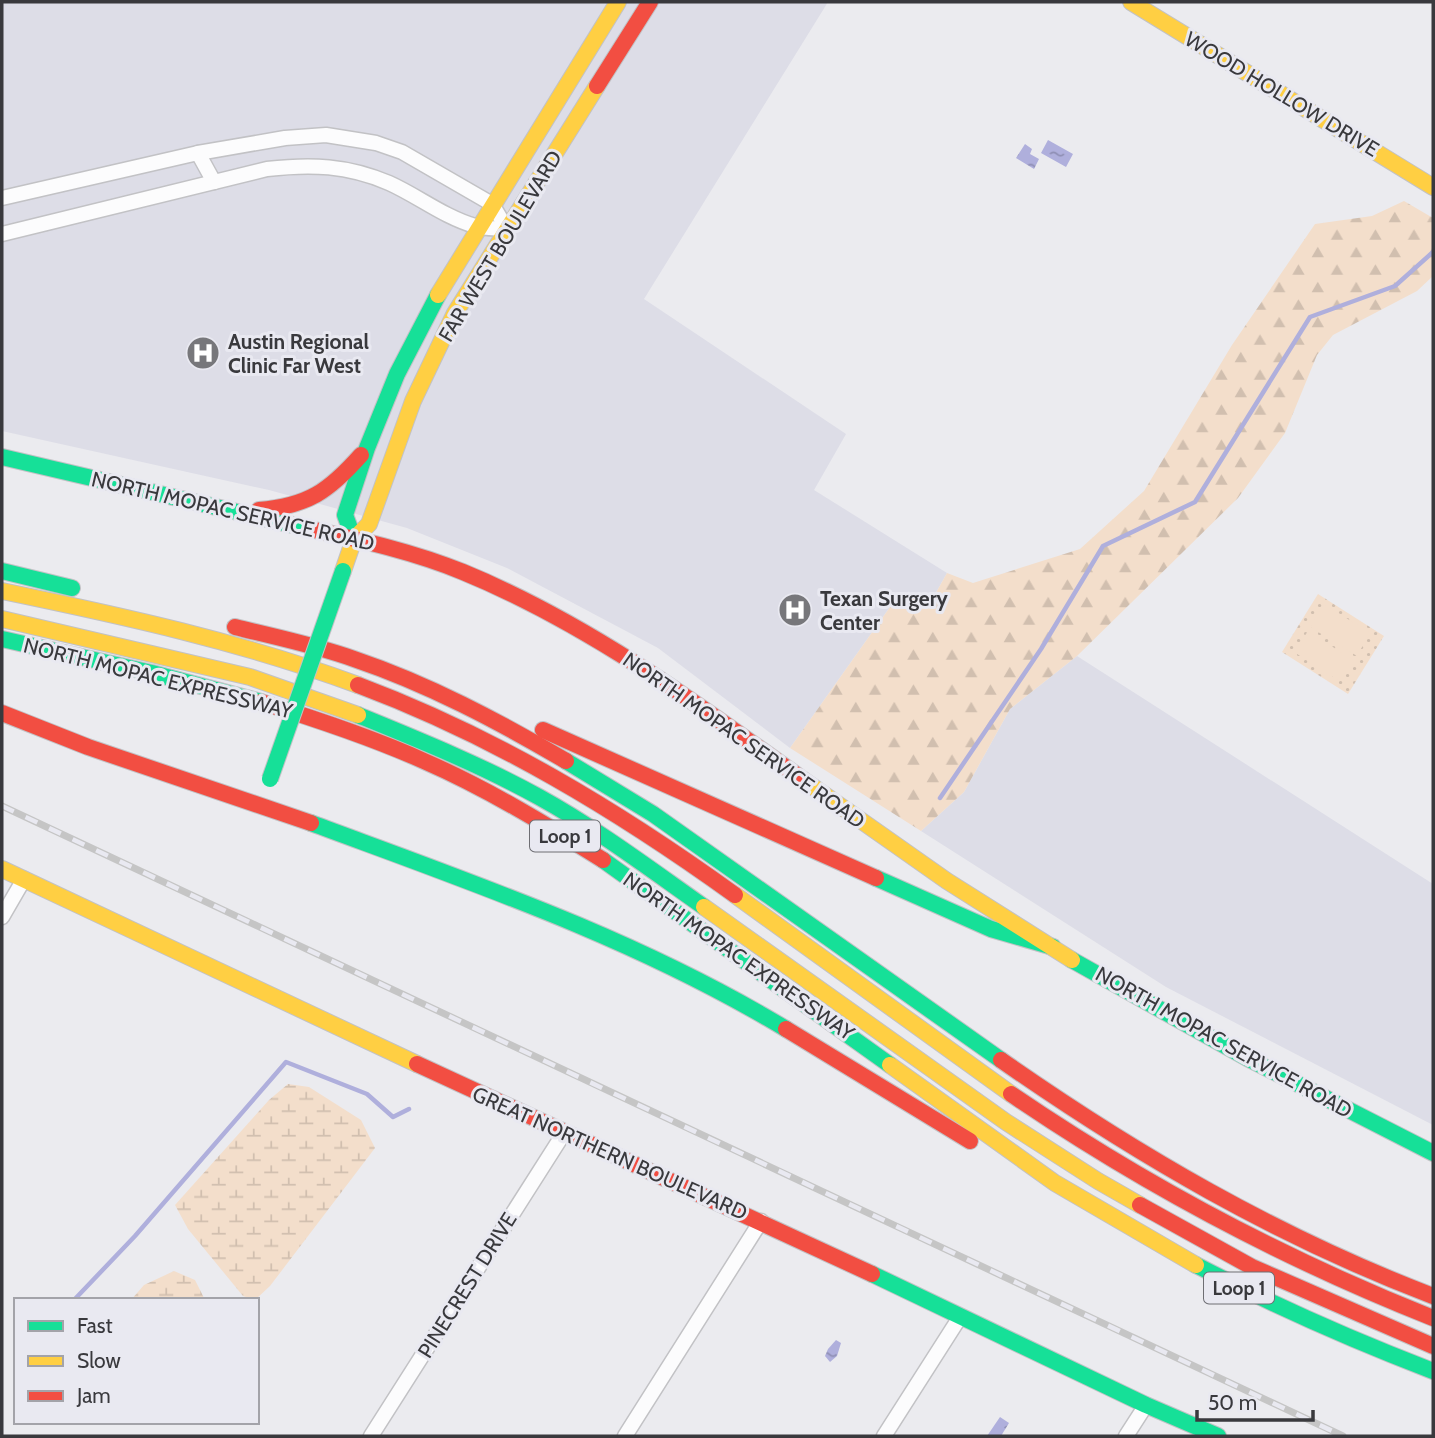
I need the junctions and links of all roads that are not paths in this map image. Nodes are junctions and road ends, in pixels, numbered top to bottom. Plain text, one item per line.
1 (618, 2) edge
2 (650, 2) edge
3 (1131, 2) edge
4 (198, 153) junction
5 (214, 182) junction
6 (1433, 187) edge
7 (2, 198) edge
8 (492, 204) junction
9 (478, 227) junction
10 (507, 229) junction
11 (2, 234) edge
12 (367, 448) junction
13 (2, 457) edge
14 (231, 510) junction
15 (354, 538) junction
16 (2, 570) edge
17 (2, 591) edge
18 (90, 592) dead end
19 (2, 619) edge
20 (222, 624) dead end
21 (2, 639) edge
22 (467, 706) junction
23 (2, 713) edge
24 (261, 805) junction
25 (2, 869) edge
26 (24, 879) junction
27 (2, 917) edge
28 (1053, 947) junction
29 (564, 1133) junction
30 (1433, 1153) edge
31 (1055, 1183) junction
32 (761, 1221) junction
33 (1433, 1296) edge
34 (960, 1317) junction
35 (1433, 1318) edge
36 (1433, 1346) edge
37 (1433, 1371) edge
38 (1146, 1405) junction
39 (371, 1436) edge
40 (625, 1436) edge
41 (884, 1436) edge
42 (1126, 1436) edge
43 (1218, 1436) edge

1 - 8 main road, FAR WEST BOULEVARD
2 - 10 main road, FAR WEST BOULEVARD
3 - 6 main road, WOOD HOLLOW DRIVE
4 - 5 street
4 - 7 street
4 - 8 street
5 - 9 street
5 - 11 street
8 - 9 main road, FAR WEST BOULEVARD
8 - 10 street
9 - 10 street
9 - 12 main road, FAR WEST BOULEVARD
10 - 15 main road, FAR WEST BOULEVARD
12 - 14 main road
12 - 15 main road, FAR WEST BOULEVARD
13 - 14 main road, NORTH MOPAC SERVICE ROAD
14 - 15 main road, NORTH MOPAC SERVICE ROAD
15 - 24 main road, FAR WEST BOULEVARD, bridge
15 - 28 main road, NORTH MOPAC SERVICE ROAD
16 - 18 main road
17 - 35 main road
19 - 36 main road
20 - 22 main road
21 - 31 main road, NORTH MOPAC EXPRESSWAY / Loop 1
22 - 28 main road
22 - 33 main road
23 - 24 main road
24 - 31 main road
25 - 26 main road, GREAT NORTHERN BOULEVARD
26 - 27 street
26 - 29 main road, GREAT NORTHERN BOULEVARD
28 - 30 main road, NORTH MOPAC SERVICE ROAD
29 - 32 main road, GREAT NORTHERN BOULEVARD
29 - 39 street, PINECREST DRIVE
31 - 37 main road, NORTH MOPAC EXPRESSWAY / Loop 1
32 - 34 main road, GREAT NORTHERN BOULEVARD
32 - 40 street
34 - 38 main road, GREAT NORTHERN BOULEVARD
34 - 41 street
38 - 42 street
38 - 43 main road, GREAT NORTHERN BOULEVARD

